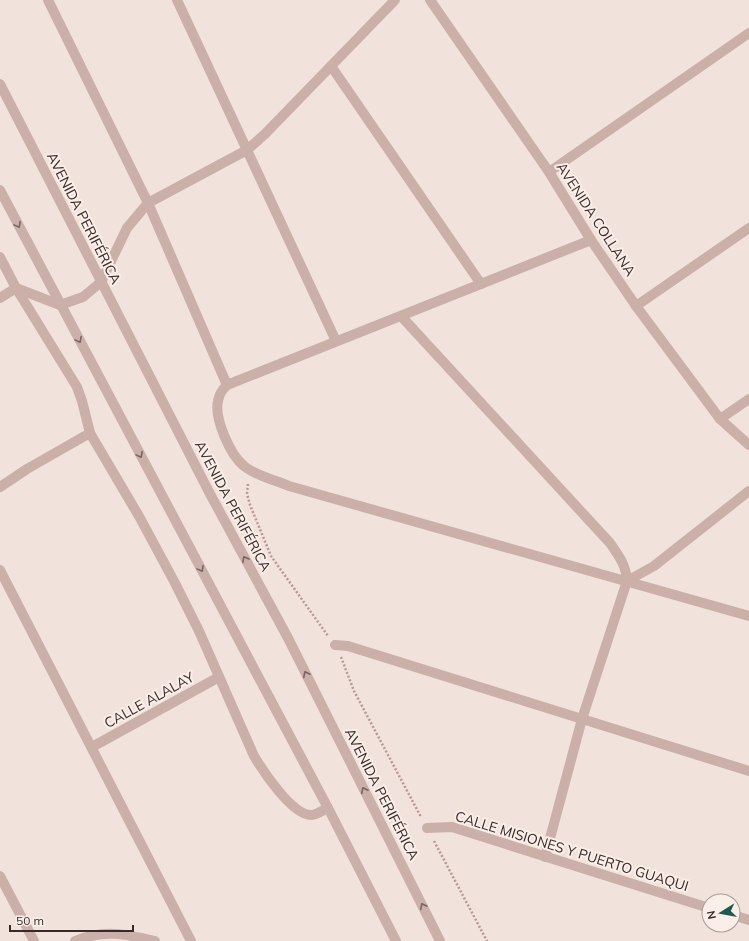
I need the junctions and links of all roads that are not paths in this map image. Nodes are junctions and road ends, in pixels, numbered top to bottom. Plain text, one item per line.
1 (48, 0) edge
2 (177, 0) edge
3 (395, 0) edge
4 (430, 0) edge
5 (749, 33) edge
6 (331, 66) junction
7 (0, 84) edge
8 (247, 150) junction
9 (549, 172) junction
10 (0, 190) edge
11 (148, 203) junction
12 (749, 228) edge
13 (591, 240) junction
14 (0, 257) edge
15 (101, 282) junction
16 (481, 284) junction
17 (16, 288) junction
18 (0, 298) edge
19 (60, 305) junction
20 (636, 306) junction
21 (401, 316) junction
22 (336, 341) junction
23 (227, 385) junction
24 (749, 399) edge
25 (720, 419) junction
26 (90, 433) junction
27 (749, 445) edge
28 (0, 488) edge
29 (749, 491) edge
30 (0, 570) edge
31 (627, 581) junction
32 (749, 616) edge
33 (335, 645) road end
34 (219, 677) junction
35 (582, 719) junction
36 (92, 747) junction
37 (749, 771) edge
38 (328, 808) junction
39 (427, 828) road end
40 (546, 857) junction
41 (0, 876) edge
42 (701, 905) edge
43 (124, 937) edge
44 (34, 941) edge
45 (75, 941) edge
46 (155, 941) edge
47 (191, 941) edge
48 (396, 941) edge
49 (440, 941) edge

1 - 11 street
2 - 8 street
3 - 6 street
4 - 9 street, AVENIDA COLLANA
5 - 9 street
6 - 8 street
6 - 16 street
7 - 15 street, AVENIDA PERIFÉRICA
8 - 11 street
8 - 22 street
9 - 13 street, AVENIDA COLLANA
10 -> 19 street
11 - 15 street
11 - 23 street
12 - 20 street
13 - 16 street
13 - 20 street, AVENIDA COLLANA
14 - 17 street
15 - 19 street
49 -> 15 street, AVENIDA PERIFÉRICA
16 - 21 street
17 - 18 street
17 - 19 street
17 - 26 street
19 -> 38 street
20 - 25 street, AVENIDA COLLANA
21 - 22 street
21 - 31 street
22 - 23 street
23 - 31 street
24 - 25 street
25 - 27 street, AVENIDA COLLANA
26 - 28 street
26 - 34 street
29 - 31 street
30 - 36 street
31 - 32 street
31 - 35 street
33 - 35 street
34 - 36 street, CALLE ALALAY
34 - 38 street
35 - 37 street
35 - 40 street
36 - 47 street
38 - 48 street
39 - 40 street, CALLE MISIONES Y PUERTO GUAQUI
40 - 42 street, CALLE MISIONES Y PUERTO GUAQUI
41 - 44 street
43 - 45 street
43 - 46 street

